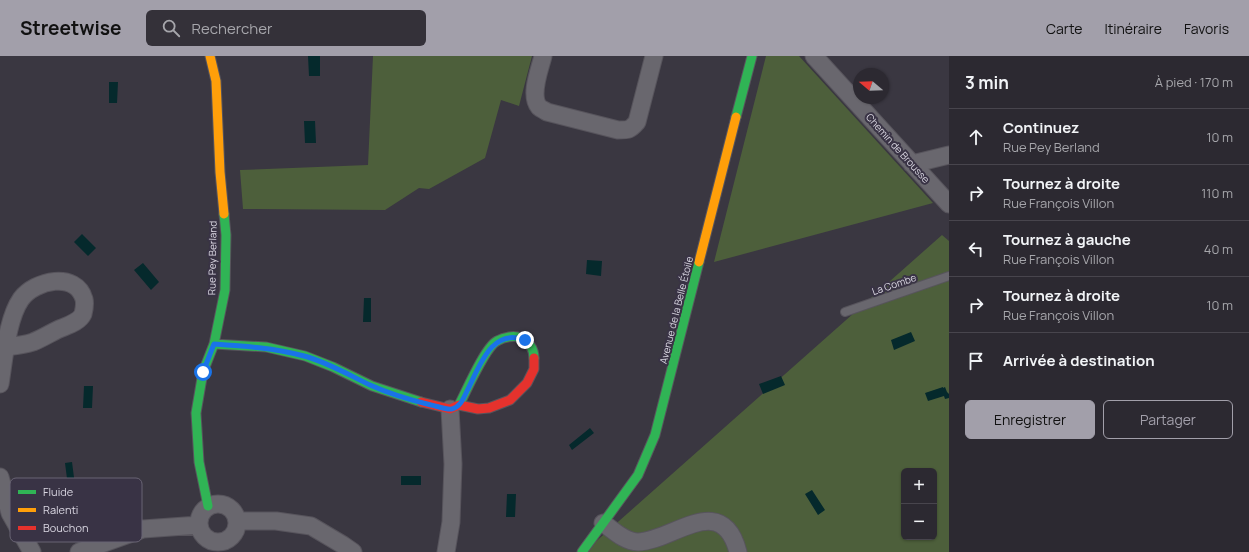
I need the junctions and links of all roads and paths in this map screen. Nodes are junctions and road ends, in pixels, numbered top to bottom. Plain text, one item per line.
1 (210, 56) edge
2 (543, 56) edge
3 (654, 56) edge
4 (752, 56) edge
5 (814, 56) edge
6 (949, 155) edge
7 (912, 164) junction
8 (949, 204) edge
9 (949, 276) edge
10 (845, 312) dead end
11 (214, 344) junction
12 (6, 347) junction
13 (0, 384) edge
14 (455, 407) junction
15 (0, 477) edge
16 (208, 506) junction
17 (10, 513) edge
18 (237, 521) junction
19 (603, 523) junction
20 (199, 525) junction
21 (142, 529) edge
22 (26, 542) edge
23 (107, 542) edge
24 (222, 547) edge
25 (32, 552) edge
26 (79, 552) edge
27 (353, 552) edge
28 (446, 552) edge
29 (582, 552) edge
30 (738, 552) edge

1 - 11 street, Rue Pey Berland
2 - 3 street
4 - 19 street, Avenue de la Belle Étoile
5 - 7 street, Chemin de Brousse
6 - 7 street
7 - 8 street, Chemin de Brousse
9 - 10 lane, La Combe
11 - 14 street
11 - 16 street, Rue Pey Berland
12 - 12 street
12 - 13 street
14 - 14 street
14 - 28 street
15 - 17 street
16 - 18 street
16 - 20 street
18 - 24 street
18 - 27 street
19 - 29 street, Avenue de la Belle Étoile
19 - 30 street
20 - 21 street
20 - 24 street
22 - 25 street
23 - 26 street

